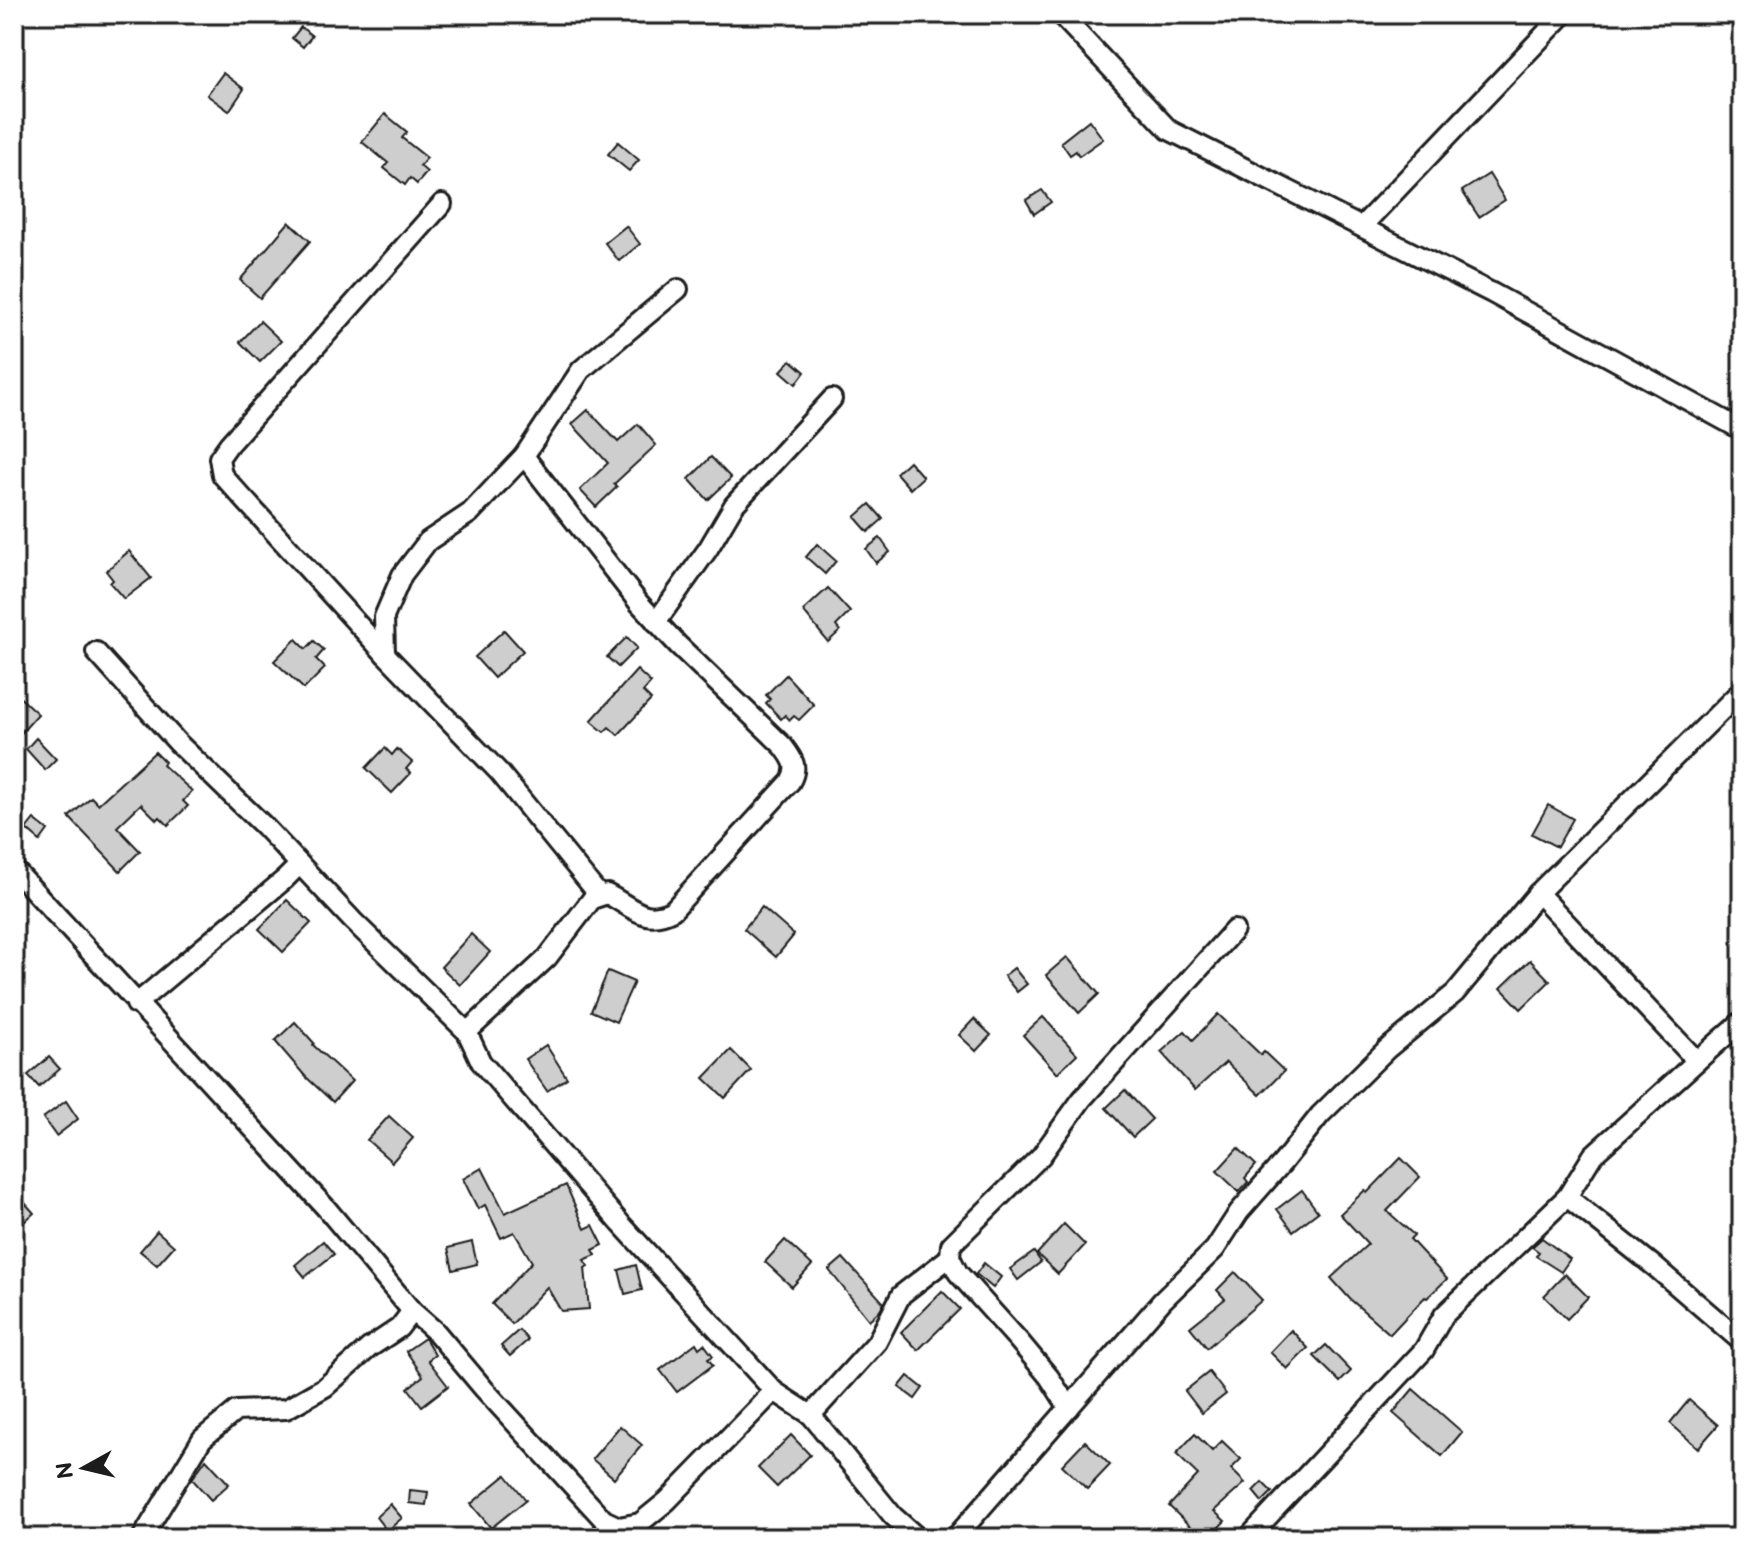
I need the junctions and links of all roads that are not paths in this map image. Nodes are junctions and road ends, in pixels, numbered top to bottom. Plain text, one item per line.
1 (1060, 14) edge
2 (1564, 14) edge
3 (442, 204) dead end
4 (1362, 226) junction
5 (678, 289) dead end
6 (832, 399) dead end
7 (1738, 423) edge
8 (524, 456) junction
9 (656, 622) junction
10 (96, 652) dead end
11 (385, 654) junction
12 (1742, 690) edge
13 (300, 864) junction
14 (14, 869) edge
15 (1538, 893) junction
16 (599, 895) junction
17 (1234, 930) dead end
18 (136, 1004) junction
19 (1742, 1021) edge
20 (467, 1032) junction
21 (1697, 1061) junction
22 (1567, 1197) junction
23 (950, 1257) junction
24 (412, 1311) junction
25 (1740, 1337) edge
26 (774, 1391) junction
27 (1069, 1408) junction
28 (811, 1415) junction
29 (634, 1532) edge
30 (142, 1538) edge
31 (918, 1538) edge
32 (955, 1538) edge
33 (1248, 1538) edge

1 - 4 street
2 - 4 street
3 - 11 street
4 - 7 street
5 - 8 street
6 - 9 street
8 - 9 street
8 - 11 street
9 - 16 street
10 - 13 street
11 - 16 street
12 - 15 street
13 - 18 street
13 - 20 street
14 - 18 street
15 - 21 street
15 - 27 street
16 - 20 street
17 - 23 street
18 - 24 street
19 - 21 street
20 - 26 street
21 - 22 street
22 - 25 street
22 - 33 street
23 - 27 street
23 - 28 street
24 - 29 street
24 - 30 street
26 - 28 street
26 - 29 street
27 - 32 street
28 - 31 street

